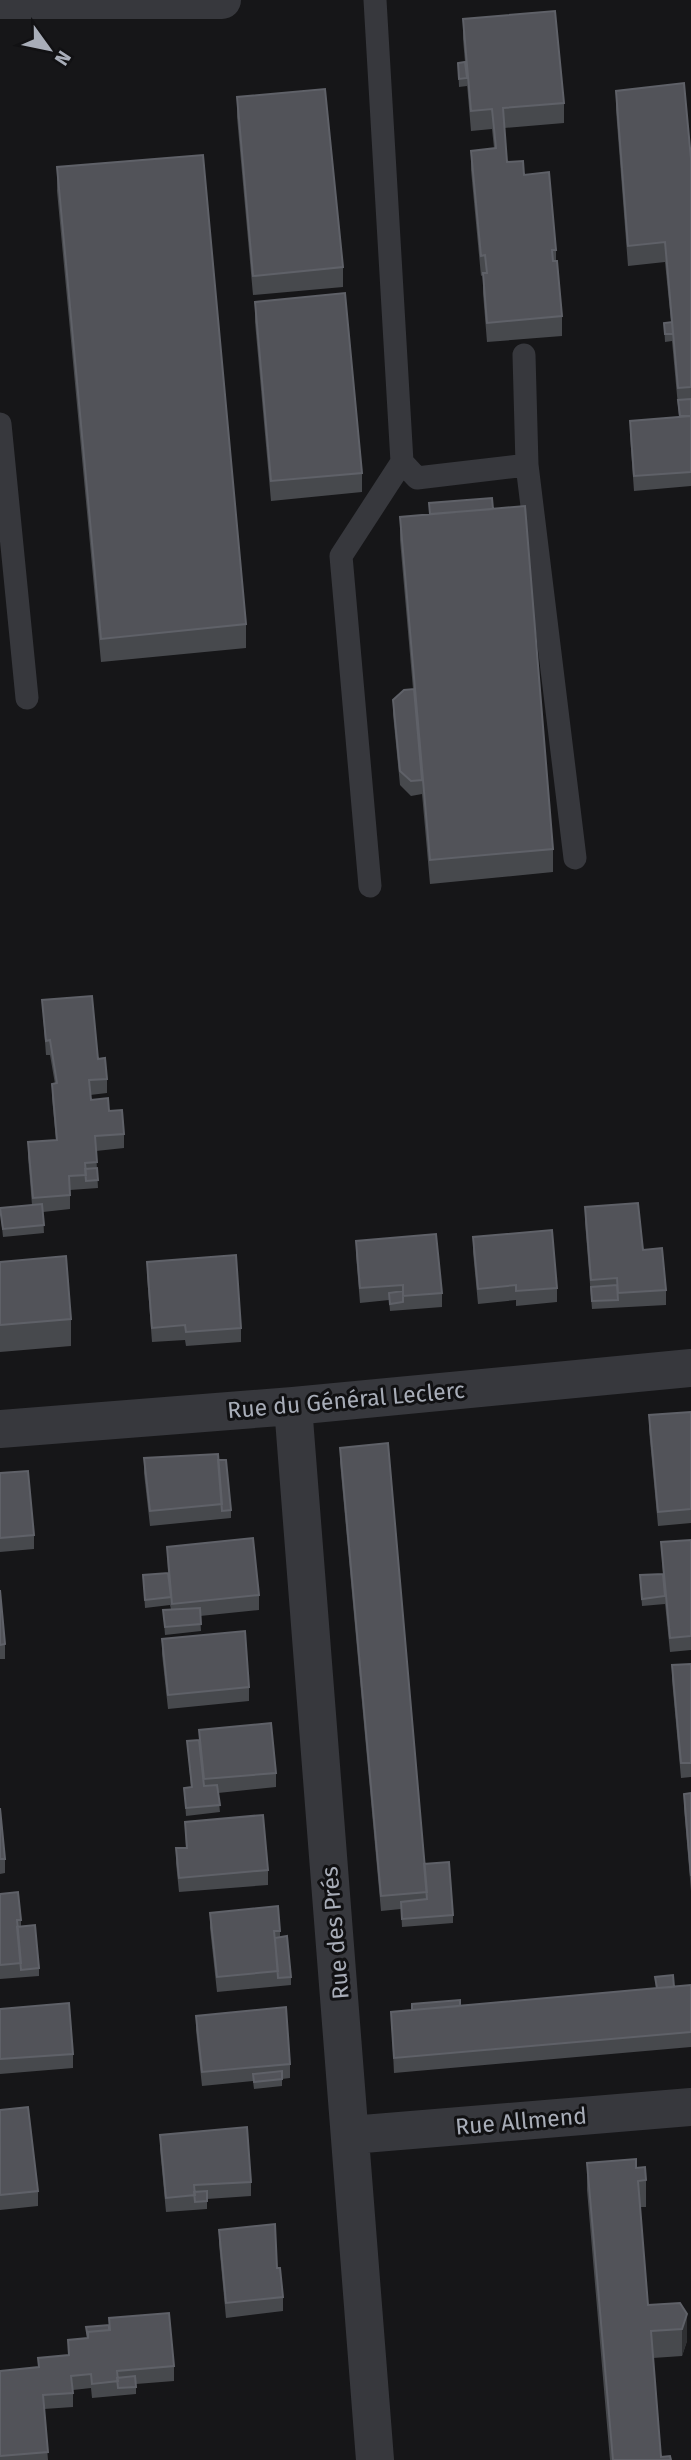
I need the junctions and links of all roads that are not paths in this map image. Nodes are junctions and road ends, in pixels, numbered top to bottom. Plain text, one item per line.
1 (0, 0) edge
2 (222, 0) edge
3 (375, 0) edge
4 (524, 355) dead end
5 (0, 424) edge
6 (402, 462) junction
7 (527, 465) junction
8 (27, 698) dead end
9 (575, 858) dead end
10 (370, 886) dead end
11 (691, 1368) edge
12 (293, 1406) junction
13 (0, 1430) edge
14 (691, 2107) edge
15 (351, 2135) junction
16 (375, 2460) edge

1 - 2 street
3 - 6 lane
4 - 7 lane
5 - 8 lane
6 - 7 lane
6 - 10 lane
7 - 9 lane
11 - 12 street, Rue du Général Leclerc
12 - 13 street, Rue du Général Leclerc
12 - 15 street, Rue des Prés
14 - 15 street, Rue Allmend
15 - 16 street, Rue des Prés

